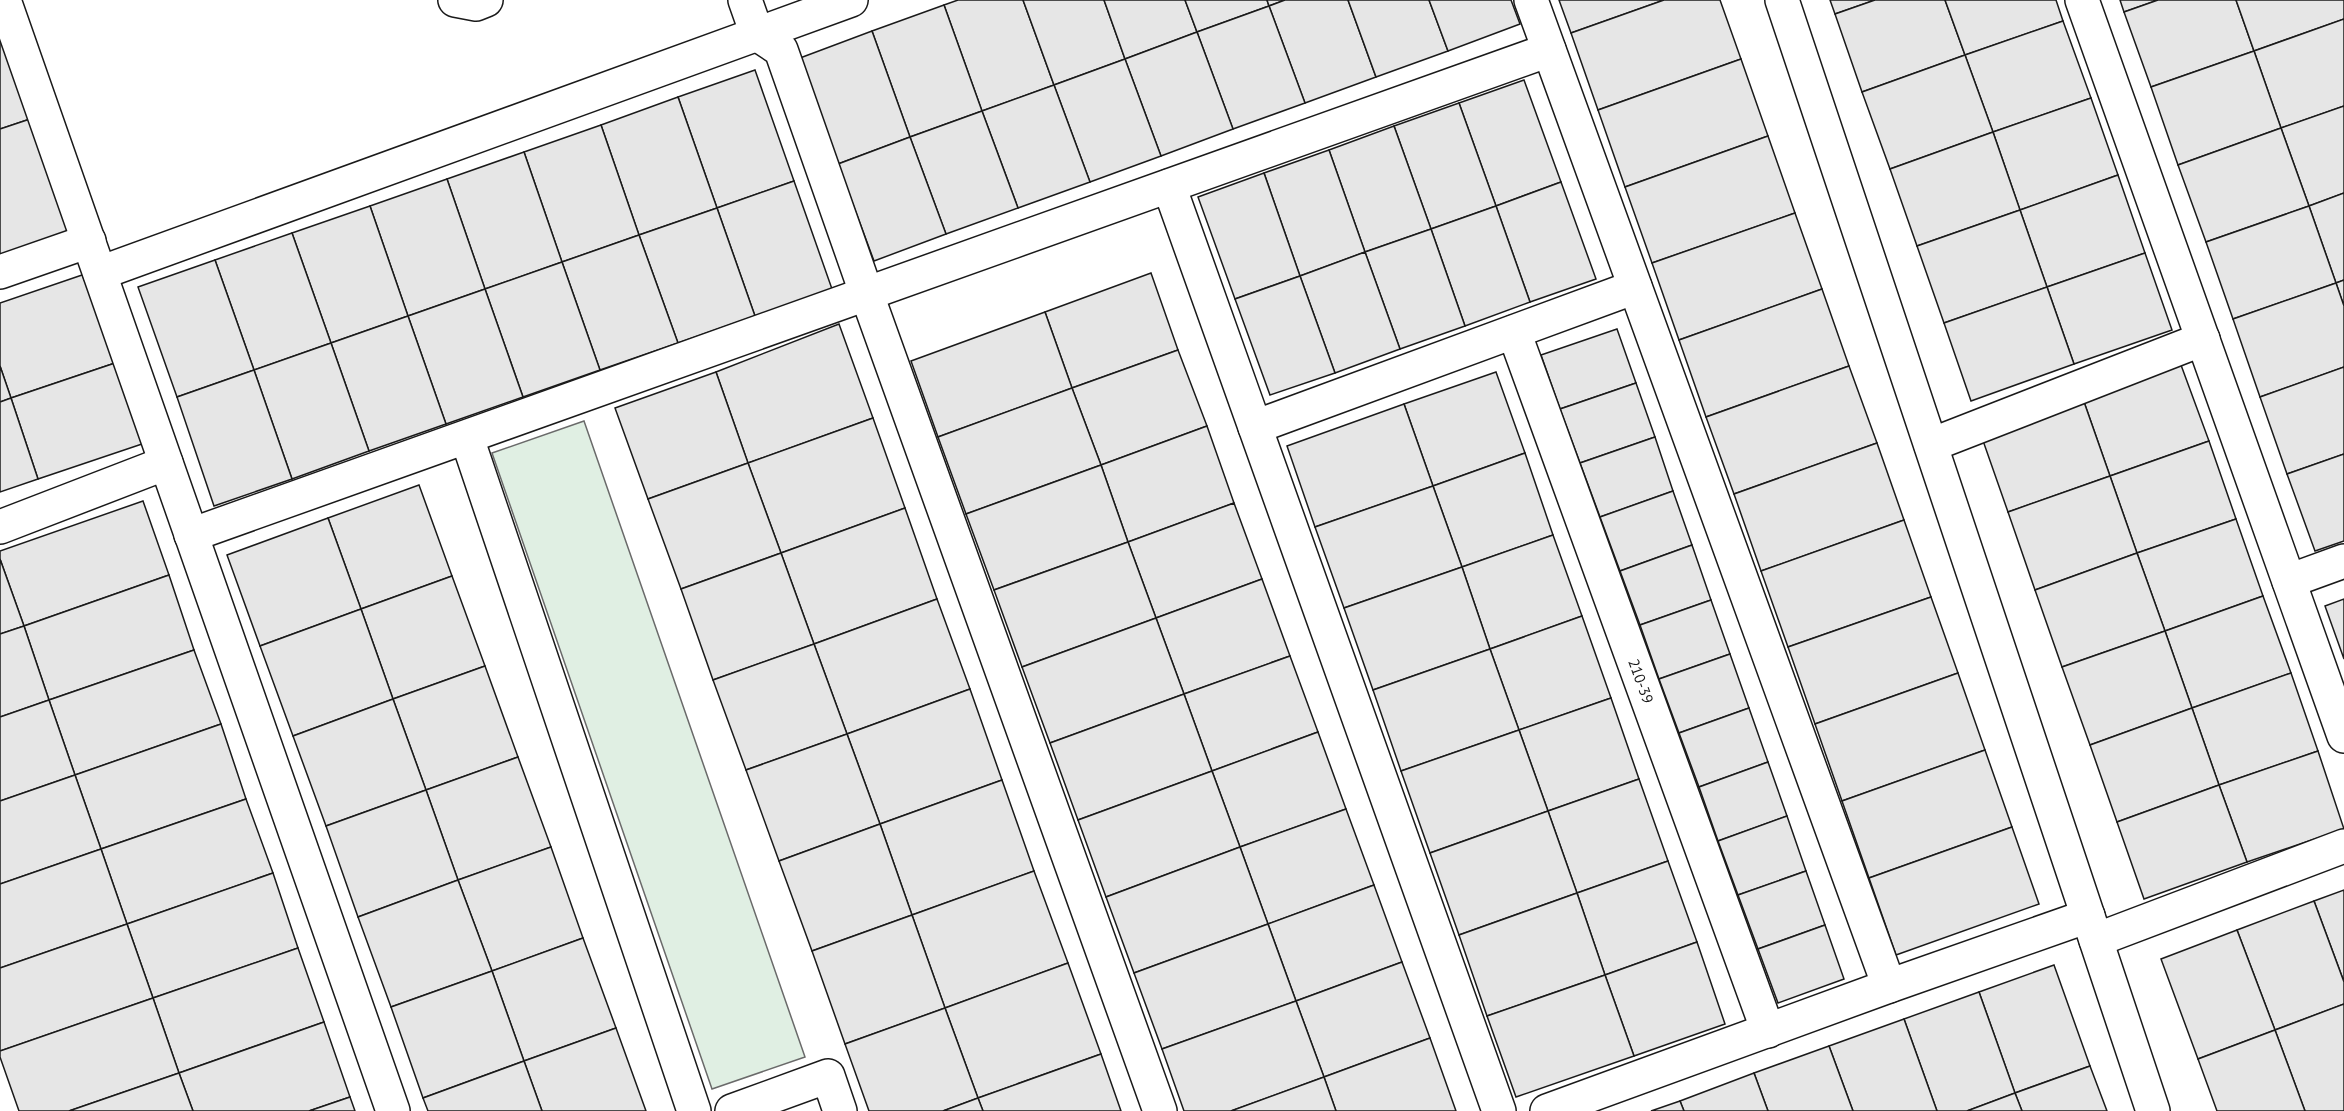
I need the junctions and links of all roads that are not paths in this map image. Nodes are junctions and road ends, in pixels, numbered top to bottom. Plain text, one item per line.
1 (4, 0) edge
2 (455, 0) edge
3 (486, 0) edge
4 (745, 0) edge
5 (851, 0) edge
6 (1531, 0) edge
7 (1782, 0) edge
8 (2082, 0) edge
9 (757, 34) junction
10 (1549, 50) junction
11 (1169, 186) junction
12 (88, 241) junction
13 (0, 272) edge
14 (100, 273) junction
15 (1635, 287) junction
16 (867, 295) junction
17 (1514, 332) junction
18 (2203, 339) junction
19 (1255, 427) junction
20 (467, 438) junction
21 (1931, 445) junction
22 (166, 463) junction
23 (0, 527) edge
24 (192, 534) junction
25 (2344, 561) edge
26 (2289, 581) junction
27 (2344, 736) edge
28 (2344, 846) edge
29 (2092, 928) junction
30 (1889, 986) junction
31 (1768, 1031) junction
32 (393, 1111) edge
33 (694, 1111) edge
34 (732, 1111) edge
35 (840, 1111) edge
36 (1160, 1111) edge
37 (1499, 1111) edge
38 (1547, 1111) edge
39 (2154, 1111) edge

1 - 12 street
2 - 3 street
4 - 9 street
5 - 9 street
6 - 10 street
7 - 21 street
8 - 18 street
9 - 14 street
9 - 16 street
10 - 11 street
10 - 15 street
11 - 16 street
11 - 19 street
12 - 13 street
12 - 14 street
14 - 22 street
15 - 17 street
15 - 30 street
16 - 20 street
16 - 36 street
17 - 19 street
17 - 31 street, 210-39
18 - 21 street
18 - 26 street
19 - 37 street
20 - 24 street
20 - 33 street
21 - 29 street
22 - 23 street
22 - 24 street
24 - 32 street
25 - 26 street
26 - 27 street
28 - 29 street
29 - 30 street
29 - 39 street
30 - 31 street
31 - 38 street
34 - 35 street

